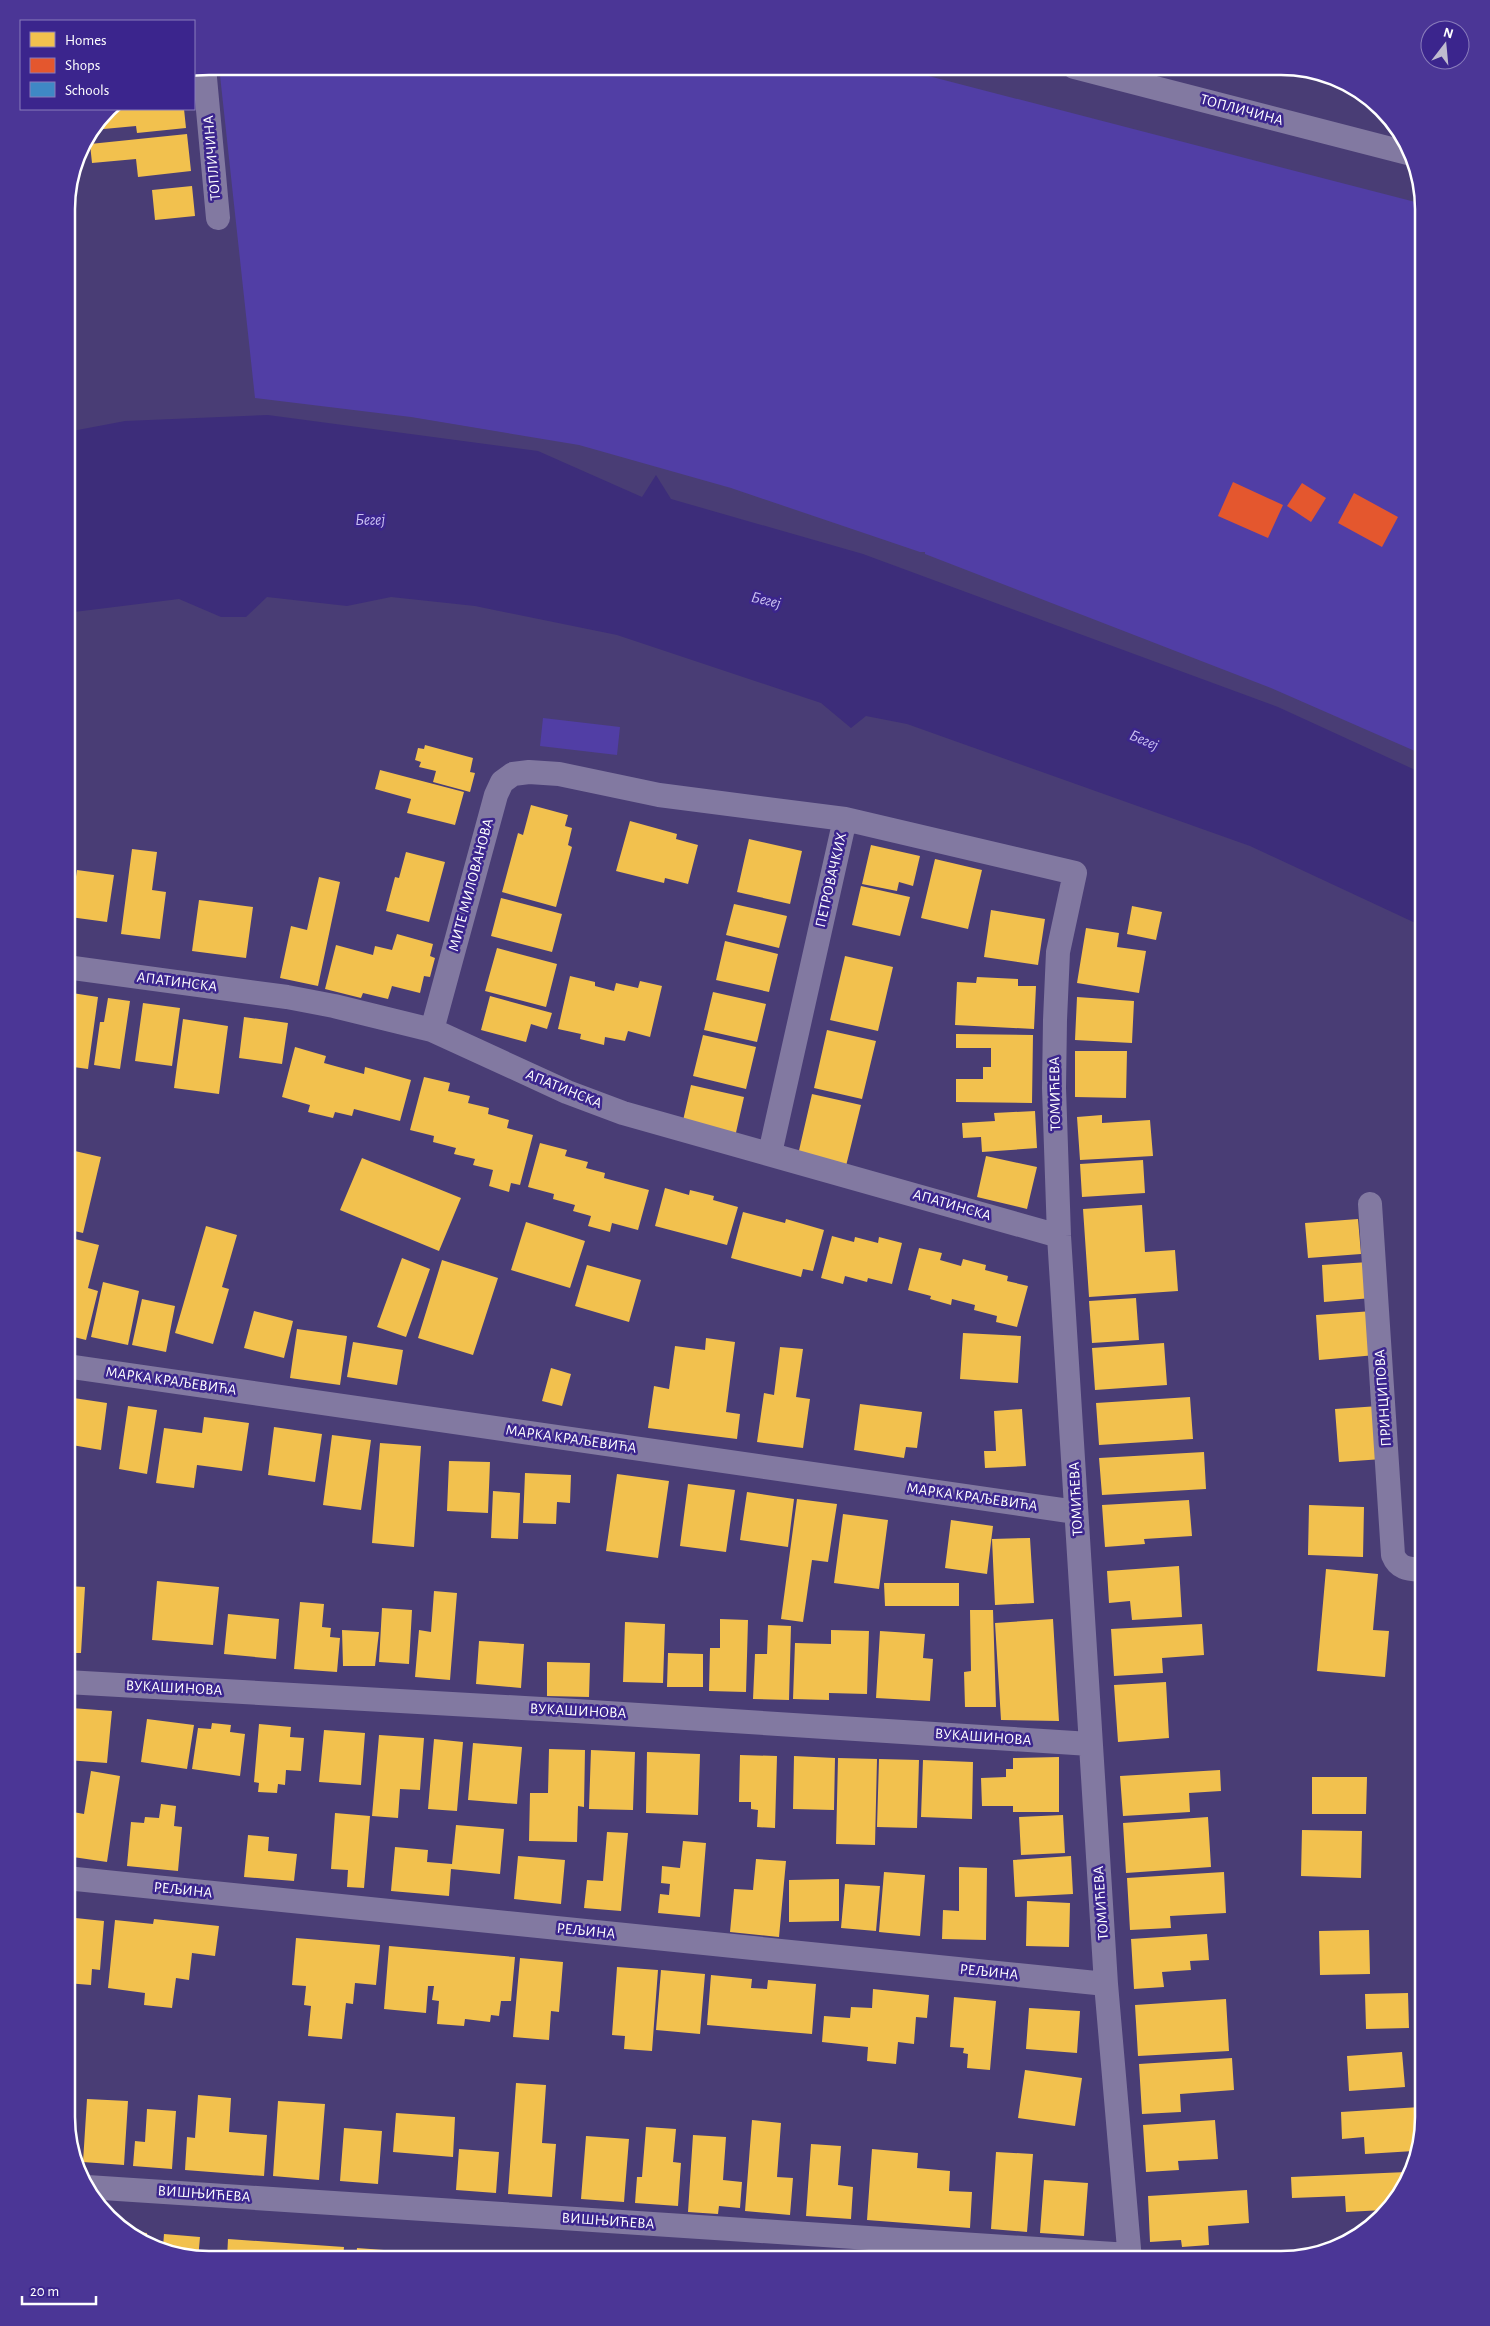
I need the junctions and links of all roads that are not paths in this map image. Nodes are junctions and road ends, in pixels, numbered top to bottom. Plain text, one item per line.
1 (205, 75) edge
2 (1108, 75) edge
3 (1402, 152) edge
4 (218, 218) dead end
5 (542, 772) joint
6 (845, 819) junction
7 (75, 969) edge
8 (432, 1030) junction
9 (770, 1153) junction
10 (1370, 1204) dead end
11 (1059, 1236) junction
12 (75, 1367) edge
13 (1076, 1512) junction
14 (1415, 1570) edge
15 (75, 1683) edge
16 (1090, 1744) junction
17 (75, 1879) edge
18 (1106, 1984) junction
19 (95, 2187) edge
20 (1042, 2251) edge
21 (1129, 2251) edge

1 - 4 street, ТОПЛИЧИНА
2 - 3 street, ТОПЛИЧИНА
5 - 6 street, ПЕТРОВАЧКИХ
5 - 8 street, МИТЕ МИЛОВАНОВА
6 - 9 street, ПЕТРОВАЧКИХ
6 - 11 street, ТОМИЋЕВА
7 - 8 street, АПАТИНСКА
8 - 9 street, АПАТИНСКА
9 - 11 street, АПАТИНСКА
10 - 14 street, ПРИНЦИПОВА
11 - 13 street, ТОМИЋЕВА
12 - 13 street, МАРКА КРАЉЕВИЋА
13 - 16 street, ТОМИЋЕВА
15 - 16 street, ВУКАШИНОВА
16 - 18 street, ТОМИЋЕВА
17 - 18 street, РЕЉИНА
18 - 21 street, ТОМИЋЕВА
19 - 20 street, ВИШЊИЋЕВА

